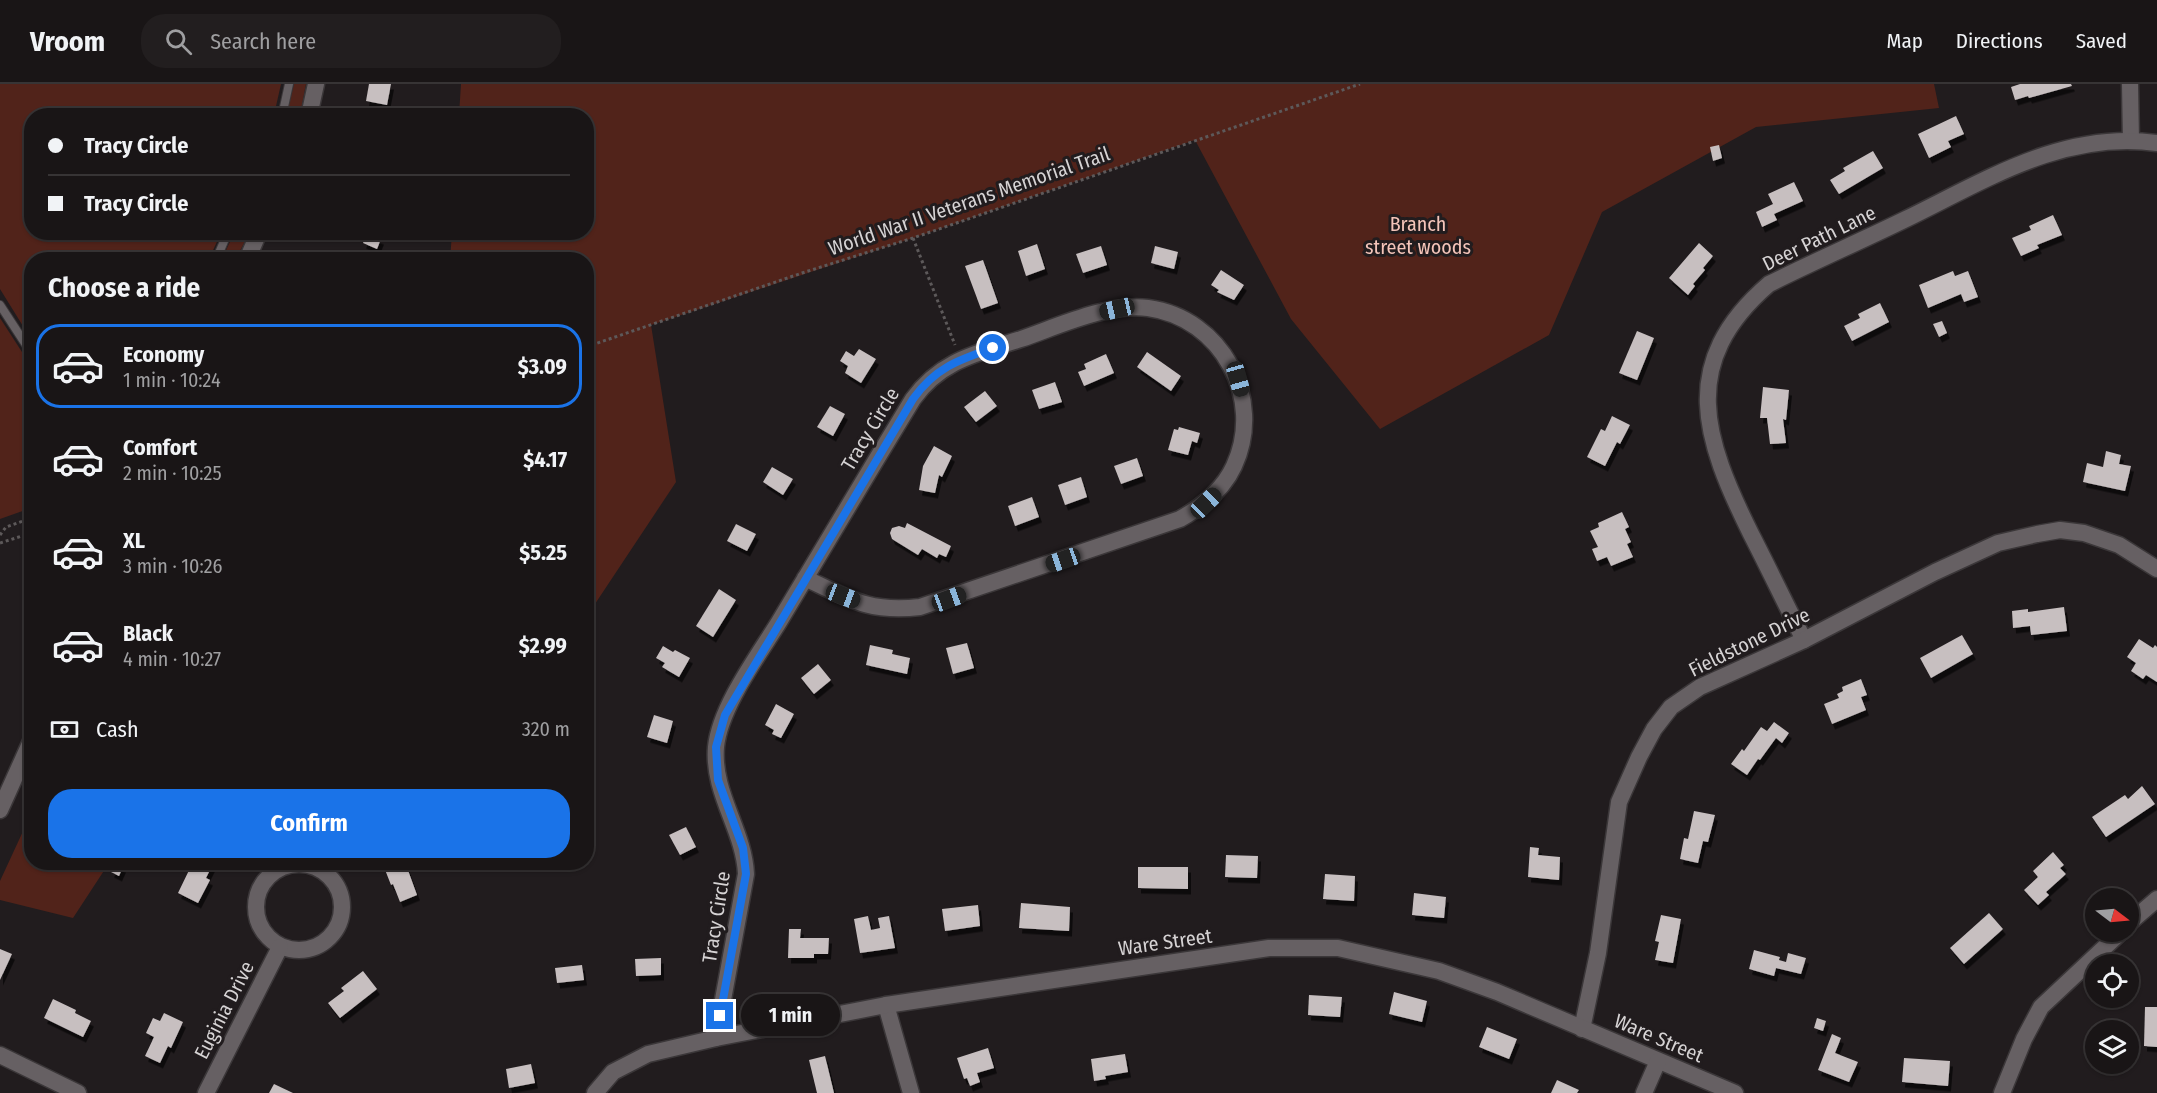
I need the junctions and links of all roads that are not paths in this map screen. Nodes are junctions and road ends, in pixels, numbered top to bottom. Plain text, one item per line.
1 (289, 84) edge
2 (316, 84) edge
3 (2130, 84) edge
4 (284, 108) edge
5 (311, 108) edge
6 (2132, 141) junction
7 (2157, 142) edge
8 (0, 306) edge
9 (24, 342) edge
10 (2157, 569) edge
11 (805, 578) junction
12 (1804, 640) junction
13 (24, 757) edge
14 (0, 810) edge
15 (278, 870) edge
16 (320, 870) edge
17 (2157, 899) edge
18 (2139, 915) edge
19 (2110, 942) edge
20 (280, 947) junction
21 (886, 1005) junction
22 (1582, 1029) junction
23 (716, 1038) junction
24 (0, 1055) edge
25 (1658, 1061) junction
26 (78, 1093) edge
27 (206, 1093) edge
28 (595, 1093) edge
29 (911, 1093) edge
30 (1644, 1093) edge
31 (1735, 1093) edge
32 (2002, 1093) edge

1 - 4 lane
2 - 5 street
3 - 6 street
6 - 7 street, Deer Path Lane
6 - 12 street, Deer Path Lane
8 - 9 lane
10 - 12 street, Fieldstone Drive
11 - 11 street, Tracy Circle
11 - 23 street, Tracy Circle
12 - 22 street, Fieldstone Drive
13 - 14 street
15 - 20 street
16 - 20 street
17 - 18 street
19 - 32 street
20 - 27 street, Euginia Drive
21 - 22 street, Ware Street
21 - 23 street, Ware Street
21 - 29 street
22 - 25 street, Ware Street
23 - 28 street, Ware Street
24 - 26 street
25 - 30 street
25 - 31 street, Ware Street

